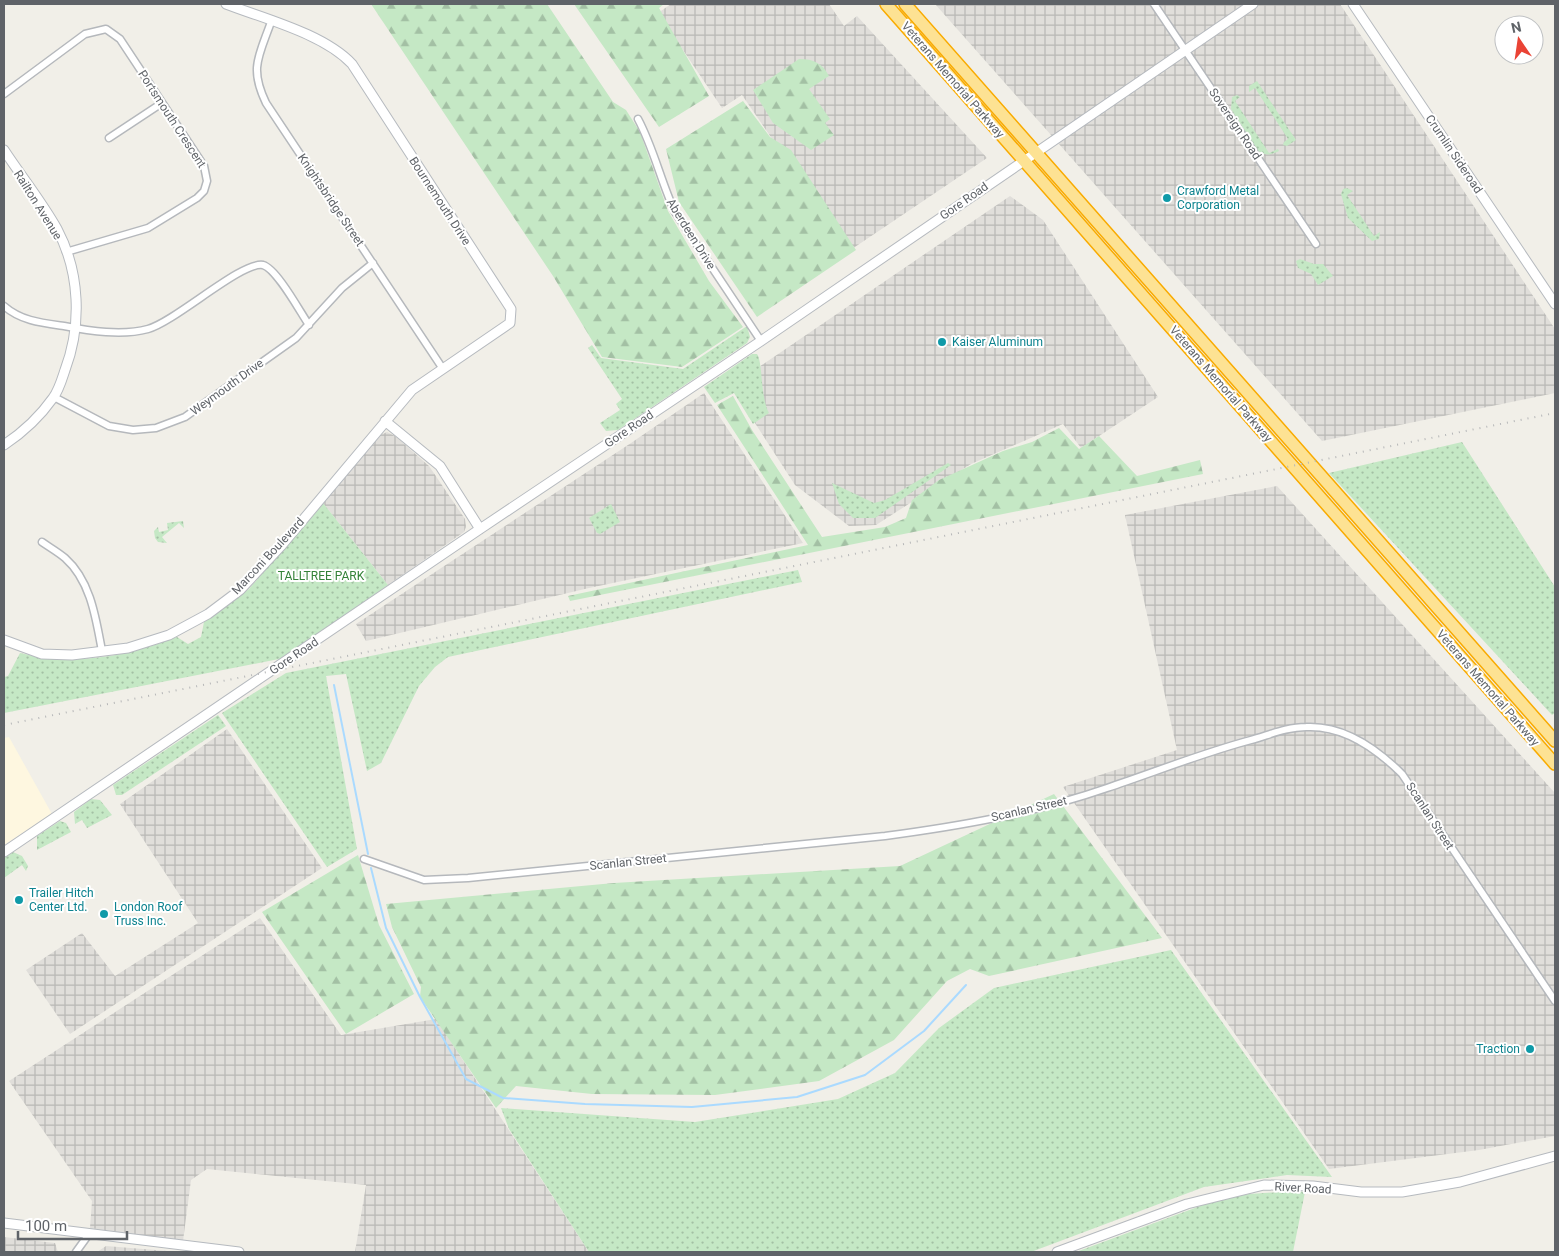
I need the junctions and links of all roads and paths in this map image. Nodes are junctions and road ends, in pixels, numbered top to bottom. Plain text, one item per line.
1 (226, 4) edge
2 (886, 4) edge
3 (905, 4) edge
4 (1154, 4) edge
5 (1253, 4) edge
6 (1353, 4) edge
7 (271, 22) junction
8 (1185, 50) junction
9 (4, 94) edge
10 (162, 102) junction
11 (638, 120) dead end
12 (109, 138) dead end
13 (4, 150) edge
14 (1035, 152) junction
15 (1024, 160) junction
16 (1316, 244) dead end
17 (66, 252) junction
18 (373, 264) junction
19 (1555, 304) edge
20 (4, 306) edge
21 (308, 325) junction
22 (76, 328) junction
23 (761, 341) junction
24 (442, 369) junction
25 (54, 397) junction
26 (385, 421) junction
27 (4, 445) edge
28 (480, 529) junction
29 (42, 542) dead end
30 (4, 640) edge
31 (102, 652) junction
32 (1555, 741) edge
33 (1555, 764) edge
34 (4, 852) edge
35 (364, 859) dead end
36 (1555, 1001) edge
37 (1555, 1156) edge
38 (4, 1223) edge
39 (89, 1234) junction
40 (76, 1252) edge
41 (239, 1252) edge
42 (1057, 1252) edge

1 - 7 street, Bournemouth Drive
2 - 15 highway, Veterans Memorial Parkway
3 - 14 highway, Veterans Memorial Parkway
4 - 8 street, Sovereign Road
5 - 8 street, Gore Road
6 - 19 street, Crumlin Sideroad
7 - 18 street, Knightsbridge Street
7 - 24 street, Bournemouth Drive
8 - 14 street, Gore Road
8 - 16 street, Sovereign Road
9 - 10 street, Portsmouth Crescent
10 - 12 street
10 - 17 street, Portsmouth Crescent
11 - 23 street, Aberdeen Drive
13 - 17 street, Railton Avenue
14 - 15 street, Gore Road
14 - 32 highway, Veterans Memorial Parkway
15 - 23 street, Gore Road
15 - 33 highway, Veterans Memorial Parkway
17 - 22 street, Railton Avenue
18 - 21 street, Weymouth Drive
18 - 24 street, Knightsbridge Street
20 - 22 street
21 - 22 street
21 - 25 street, Weymouth Drive
22 - 25 street, Railton Avenue
23 - 28 street, Gore Road
24 - 26 street, Bournemouth Drive
25 - 27 street, Railton Avenue
26 - 28 street
26 - 31 street, Marconi Boulevard
28 - 34 street, Gore Road
29 - 31 street
30 - 31 street, Marconi Boulevard
35 - 36 street, Scanlan Street
37 - 42 street, River Road
38 - 39 street
39 - 40 street
39 - 41 street

